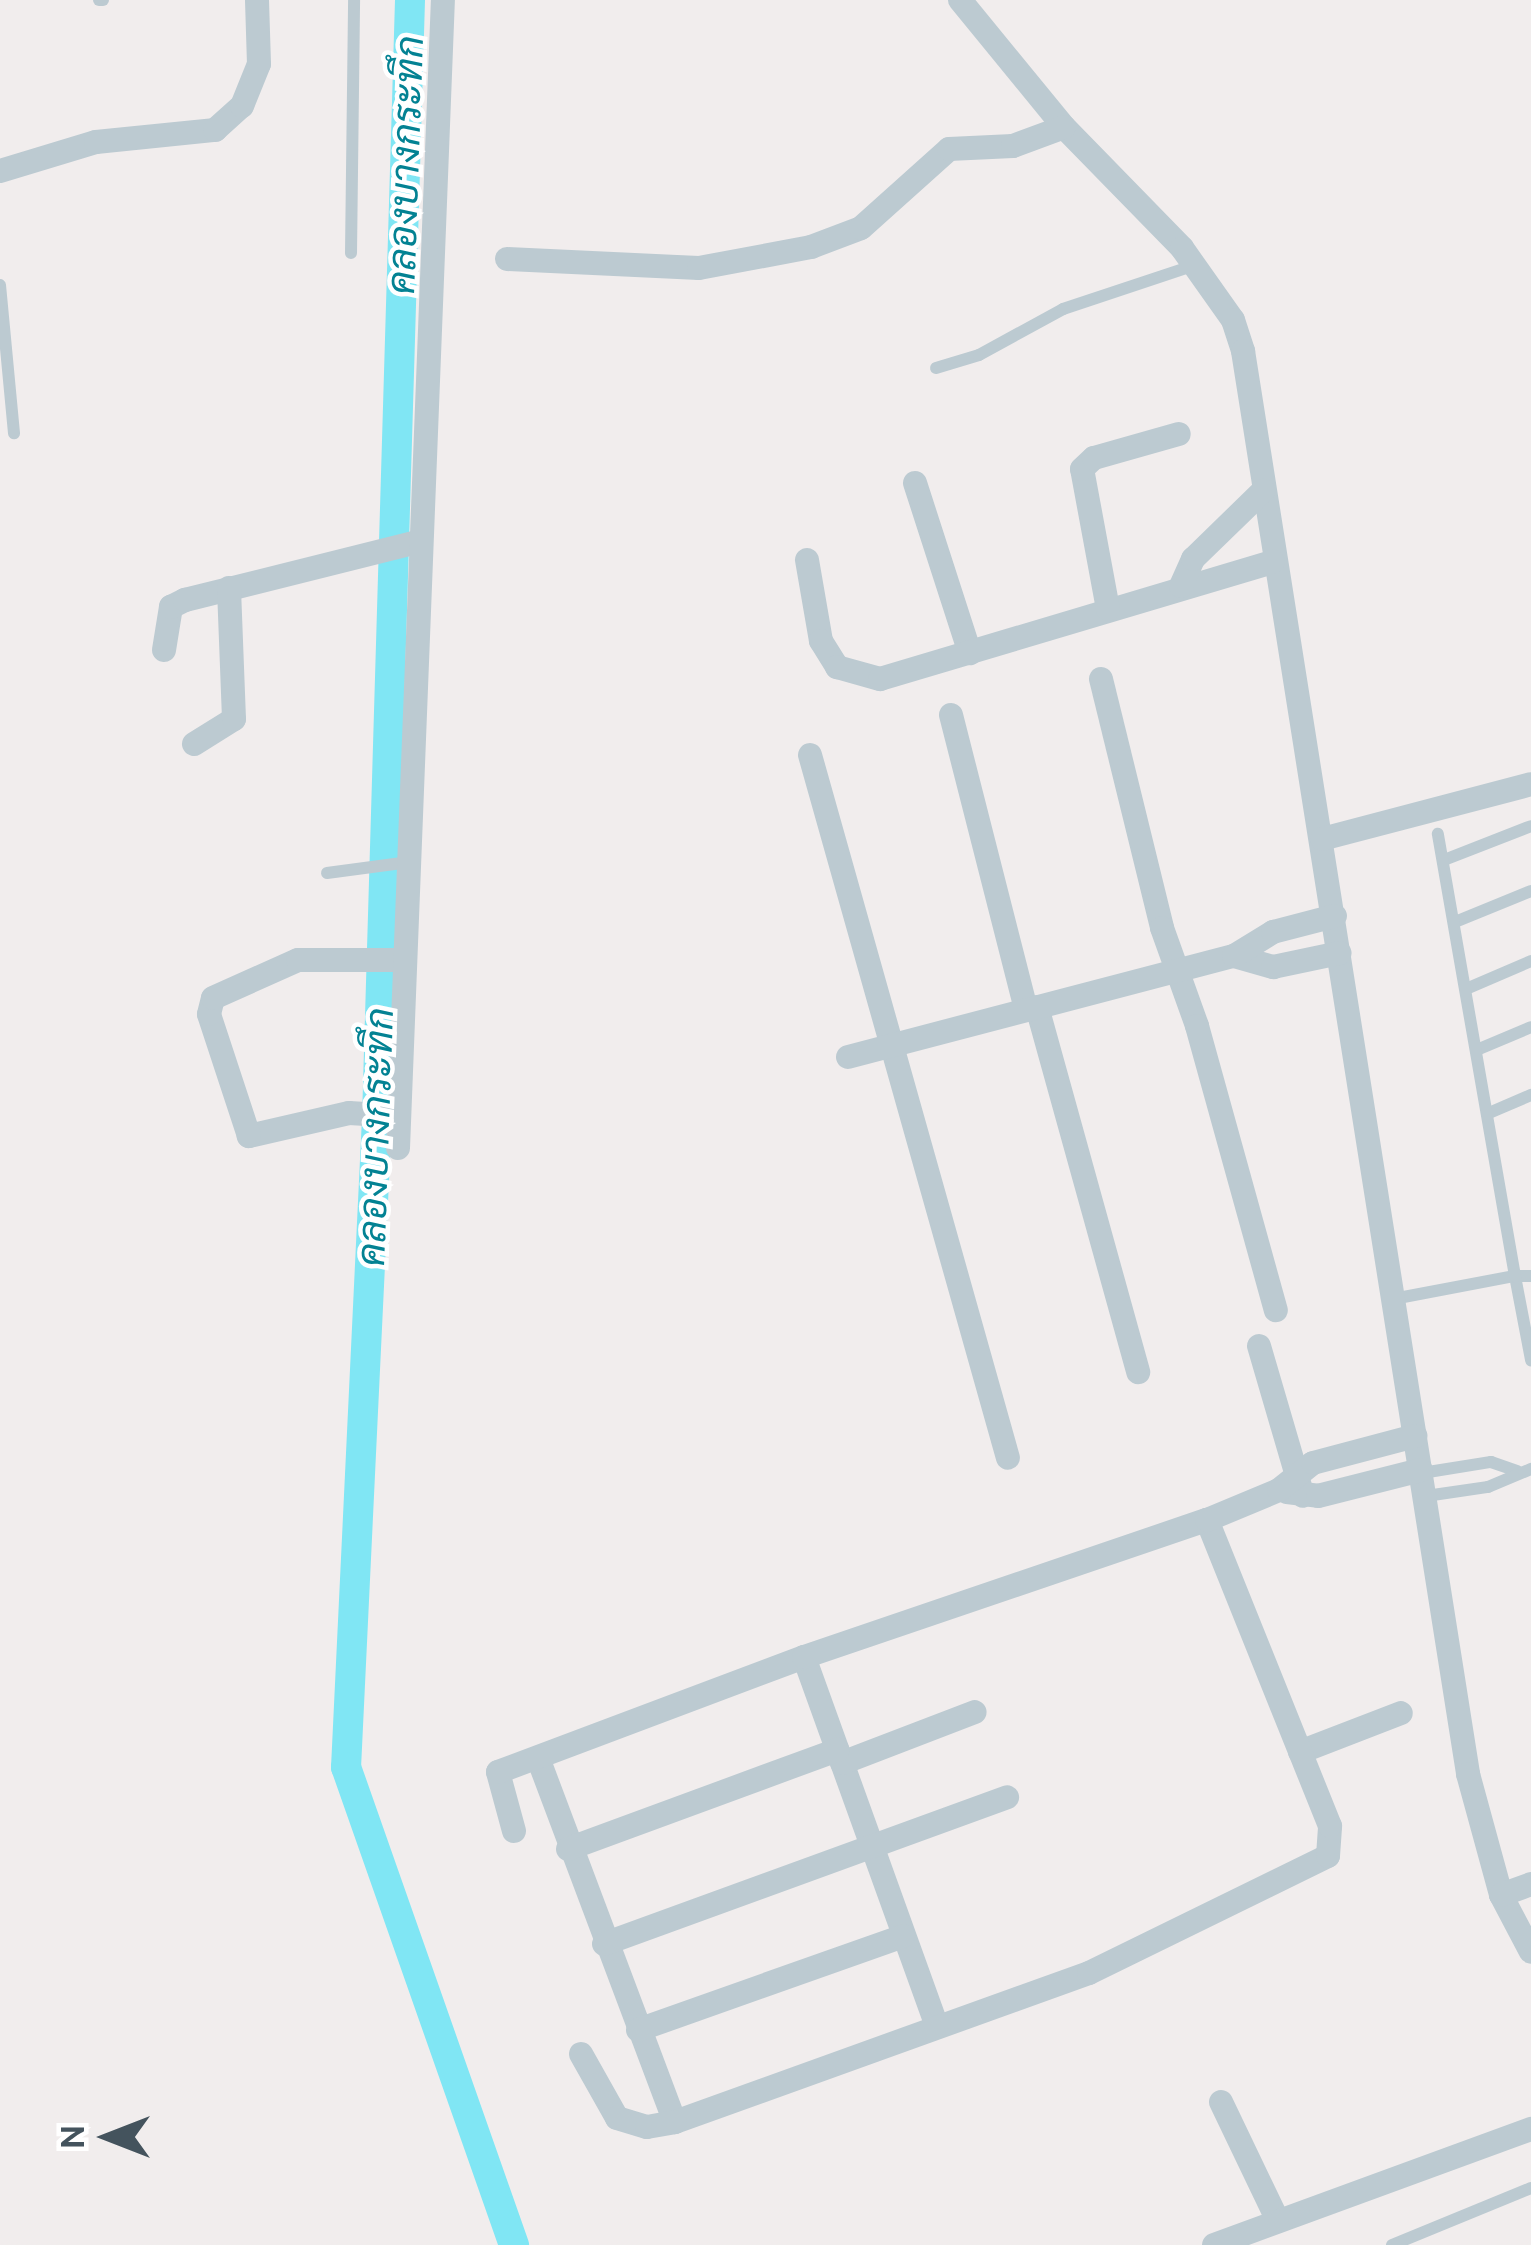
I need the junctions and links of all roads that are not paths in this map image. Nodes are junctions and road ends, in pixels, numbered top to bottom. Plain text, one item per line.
1 (257, 0) edge
2 (354, 0) edge
3 (443, 0) edge
4 (960, 0) edge
5 (1064, 127) junction
6 (0, 171) edge
7 (351, 253) dead end
8 (507, 259) dead end
9 (1195, 265) junction
10 (0, 285) edge
11 (936, 368) dead end
12 (14, 433) dead end
13 (1179, 434) dead end
14 (915, 483) dead end
15 (1263, 490) junction
16 (410, 544) junction
17 (808, 560) dead end
18 (1273, 562) junction
19 (1181, 586) junction
20 (229, 588) junction
21 (1108, 609) junction
22 (164, 650) dead end
23 (970, 652) junction
24 (1101, 679) dead end
25 (951, 715) dead end
26 (194, 744) dead end
27 (810, 755) dead end
28 (1531, 784) edge
29 (1531, 826) edge
30 (1438, 835) dead end
31 (1322, 839) junction
32 (1444, 860) junction
33 (403, 864) junction
34 (327, 873) dead end
35 (1531, 891) edge
36 (1334, 916) junction
37 (1455, 922) junction
38 (1340, 953) junction
39 (1234, 956) junction
40 (401, 960) junction
41 (1531, 961) edge
42 (1177, 970) junction
43 (1466, 989) junction
44 (1031, 1008) junction
45 (1531, 1027) edge
46 (892, 1047) junction
47 (1479, 1049) junction
48 (848, 1057) dead end
49 (1531, 1094) edge
50 (1489, 1113) junction
51 (394, 1116) junction
52 (398, 1148) dead end
53 (1515, 1276) junction
54 (1531, 1276) edge
55 (1393, 1299) junction
56 (1276, 1310) dead end
57 (1259, 1346) dead end
58 (1531, 1360) edge
59 (1138, 1372) dead end
60 (1415, 1436) junction
61 (1008, 1458) dead end
62 (1524, 1470) edge
63 (1423, 1480) junction
64 (1293, 1486) junction
65 (1207, 1520) junction
66 (804, 1657) junction
67 (975, 1712) dead end
68 (1401, 1713) dead end
69 (1300, 1752) junction
70 (839, 1757) junction
71 (538, 1758) junction
72 (1007, 1798) dead end
73 (514, 1832) dead end
74 (875, 1849) junction
75 (568, 1850) junction
76 (1531, 1884) edge
77 (1501, 1895) junction
78 (903, 1936) junction
79 (604, 1944) junction
80 (1531, 1952) edge
81 (937, 2027) junction
82 (638, 2030) junction
83 (581, 2054) dead end
84 (1221, 2102) dead end
85 (675, 2122) junction
86 (1531, 2129) edge
87 (1531, 2188) edge
88 (1278, 2221) junction
89 (1214, 2245) edge
90 (1392, 2245) edge

1 - 6 street
2 - 7 lane
3 - 16 street
4 - 5 street
5 - 8 street
5 - 9 street
9 - 11 lane
9 - 15 street
10 - 12 lane
13 - 21 street
14 - 23 street
15 - 18 street
15 - 19 street
16 - 20 street
16 - 33 street
17 - 23 street
18 - 19 street
18 - 31 street
19 - 21 street
20 - 22 street
20 - 26 street
21 - 23 street
24 - 42 street
25 - 44 street
27 - 46 street
28 - 31 street
29 - 32 lane
30 - 32 lane
31 - 36 street
32 - 37 lane
33 - 34 lane
33 - 40 street
35 - 37 lane
36 - 38 street
36 - 39 street
37 - 43 lane
38 - 39 street
38 - 55 street
39 - 42 street
40 - 51 street
40 - 51 street
41 - 43 lane
42 - 44 street
42 - 56 street
43 - 47 lane
44 - 46 street
44 - 59 street
45 - 47 lane
46 - 48 street
46 - 61 street
47 - 50 lane
49 - 50 lane
50 - 53 lane
51 - 52 street
53 - 54 lane
53 - 55 lane
53 - 58 lane
55 - 60 street
57 - 64 street
60 - 63 street
60 - 64 street
62 - 63 lane
62 - 63 lane
63 - 64 street
63 - 77 street
64 - 65 street
65 - 66 street
65 - 69 street
66 - 70 street
66 - 71 street
67 - 70 street
68 - 69 street
69 - 81 street
70 - 74 street
70 - 75 street
71 - 73 street
71 - 75 street
72 - 74 street
74 - 78 street
74 - 79 street
75 - 79 street
76 - 77 street
77 - 80 street
78 - 81 street
78 - 82 street
79 - 82 street
81 - 85 street
82 - 85 street
83 - 85 street
84 - 88 street
86 - 88 street
87 - 90 lane
88 - 89 street

